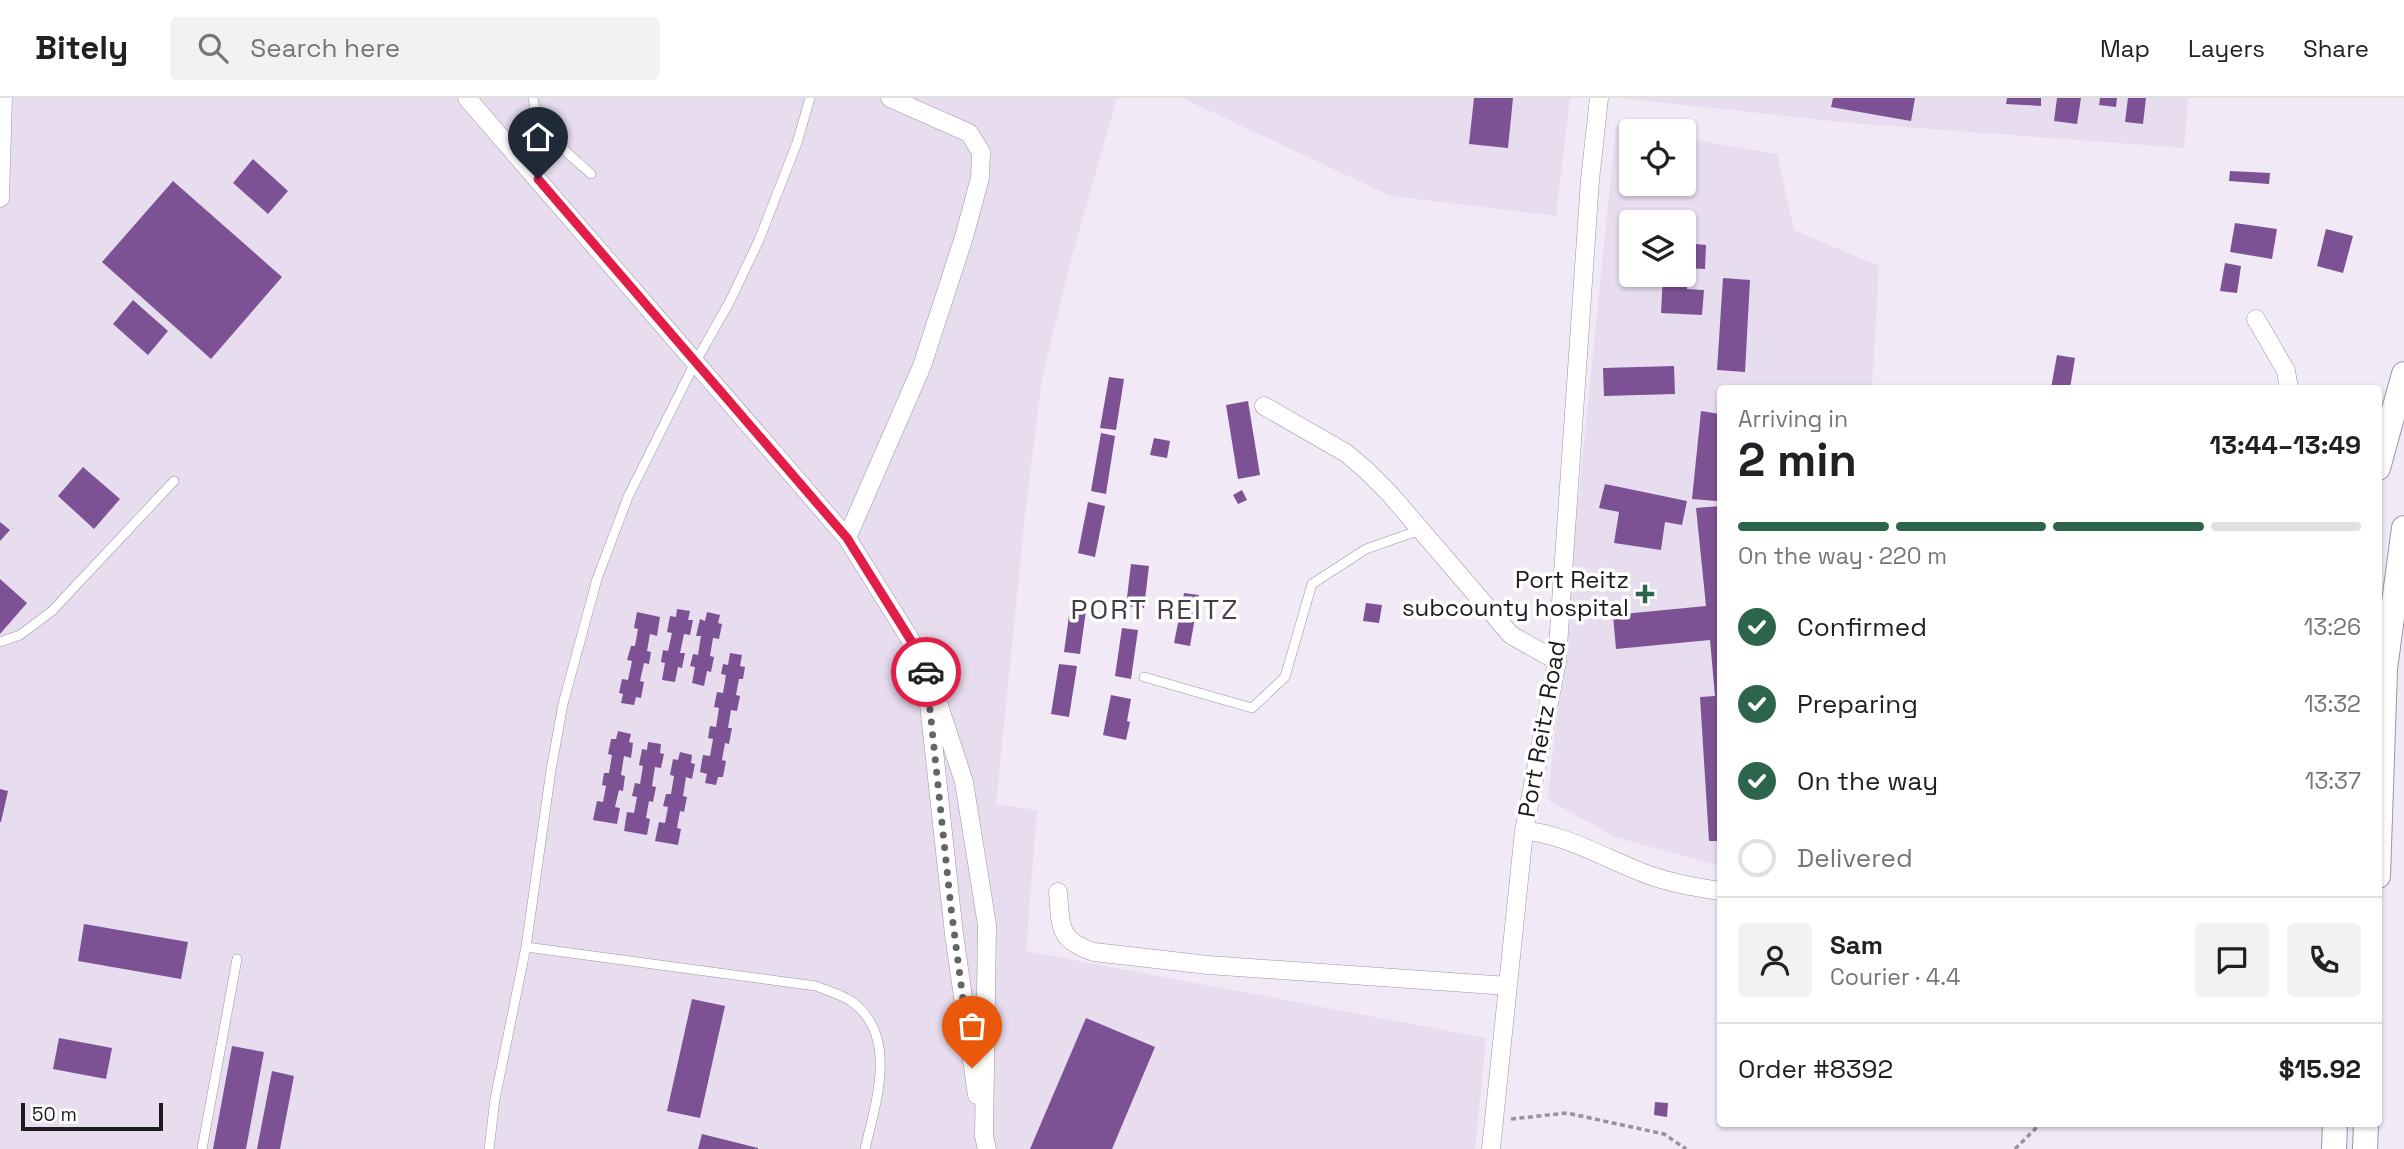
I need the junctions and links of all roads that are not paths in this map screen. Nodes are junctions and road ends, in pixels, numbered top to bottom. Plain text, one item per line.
1 (3, 98) edge
2 (467, 98) edge
3 (533, 98) edge
4 (810, 98) edge
5 (890, 98) edge
6 (1599, 98) edge
7 (591, 174) dead end
8 (0, 198) edge
9 (2256, 319) dead end
10 (696, 360) junction
11 (2404, 374) edge
12 (2288, 385) edge
13 (1264, 406) dead end
14 (2382, 454) edge
15 (174, 481) dead end
16 (2404, 528) edge
17 (1420, 530) junction
18 (847, 538) junction
19 (0, 642) edge
20 (1557, 661) junction
21 (925, 663) junction
22 (1144, 677) dead end
23 (2382, 758) edge
24 (1524, 831) junction
25 (1717, 891) edge
26 (1058, 892) dead end
27 (526, 947) junction
28 (237, 959) dead end
29 (1508, 986) junction
30 (2335, 1127) edge
31 (2366, 1127) edge
32 (986, 1143) edge
33 (202, 1149) edge
34 (489, 1149) edge
35 (865, 1149) edge
36 (1491, 1149) edge
37 (2334, 1149) edge
38 (2365, 1149) edge

1 - 8 street
2 - 10 street
3 - 7 lane
4 - 10 lane
5 - 18 street
6 - 20 street, Port Reitz Road
9 - 12 street
10 - 18 street
10 - 27 lane
11 - 14 main road
13 - 17 street
15 - 19 lane
16 - 23 main road
17 - 20 street
17 - 22 lane
18 - 21 street
20 - 24 street, Port Reitz Road
21 - 32 street
21 - 32 street
24 - 25 street
24 - 29 street, Port Reitz Road
26 - 29 street
27 - 34 lane
27 - 35 lane
28 - 33 lane
29 - 36 street, Port Reitz Road
30 - 37 main road
31 - 38 main road

